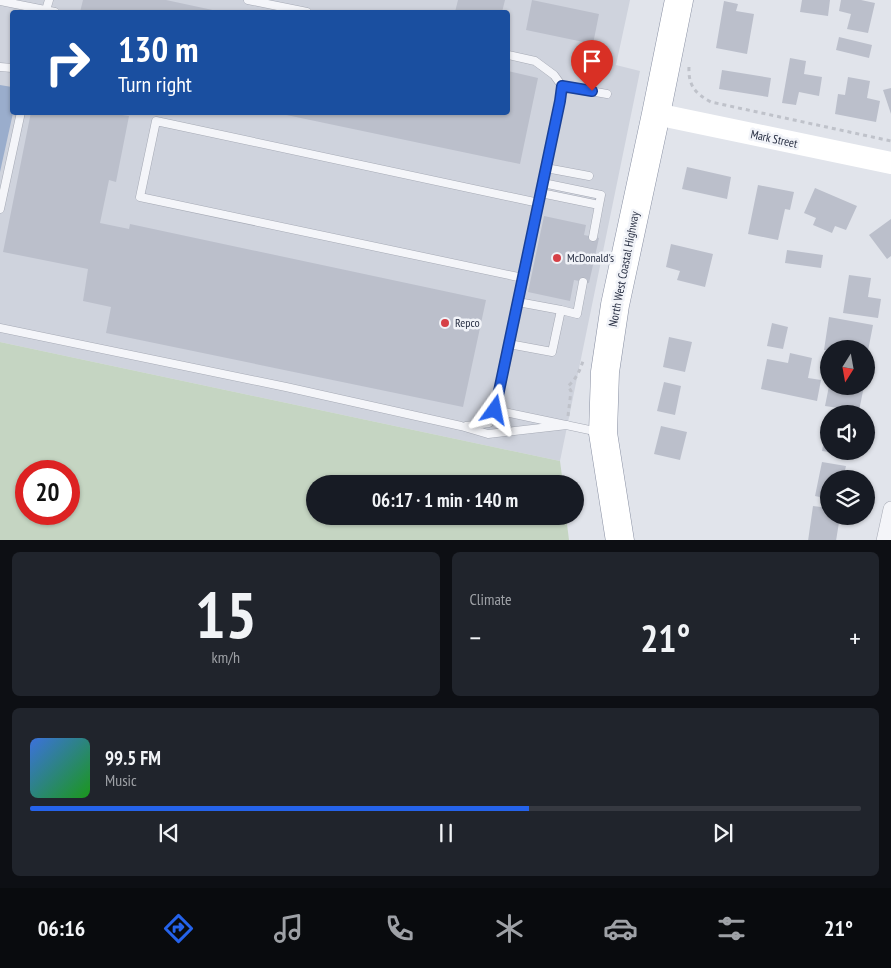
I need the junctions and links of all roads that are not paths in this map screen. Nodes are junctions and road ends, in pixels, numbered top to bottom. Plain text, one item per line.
1 (0, 0) edge
2 (49, 0) edge
3 (248, 0) edge
4 (679, 0) edge
5 (46, 10) joint
6 (297, 10) edge
7 (510, 55) edge
8 (562, 86) junction
9 (606, 94) dead end
10 (656, 114) junction
11 (20, 115) edge
12 (891, 163) edge
13 (546, 168) junction
14 (589, 176) dead end
15 (543, 183) junction
16 (541, 194) junction
17 (539, 203) junction
18 (599, 205) junction
19 (0, 209) edge
20 (593, 237) dead end
21 (523, 278) junction
22 (583, 282) dead end
23 (518, 302) junction
24 (561, 310) junction
25 (0, 328) edge
26 (509, 344) junction
27 (495, 410) junction
28 (567, 425) junction
29 (461, 426) junction
30 (603, 434) junction
31 (891, 508) edge
32 (620, 540) edge
33 (884, 540) edge

1 - 5 lane
2 - 5 lane
3 - 6 lane
4 - 10 highway, North West Coastal Highway
7 - 8 lane
8 - 9 lane
8 - 13 lane
10 - 12 street, Mark Street
10 - 30 highway, North West Coastal Highway
11 - 19 lane
13 - 14 lane
13 - 15 lane
15 - 16 lane
15 - 18 lane
16 - 17 lane
16 - 18 lane
17 - 21 lane
17 - 21 lane
18 - 20 lane
21 - 23 lane
22 - 24 lane
23 - 24 lane
23 - 26 lane
24 - 26 lane
25 - 29 lane
26 - 27 lane
27 - 28 lane
27 - 29 lane
28 - 29 lane
28 - 30 lane
30 - 32 highway, North West Coastal Highway
31 - 33 street

